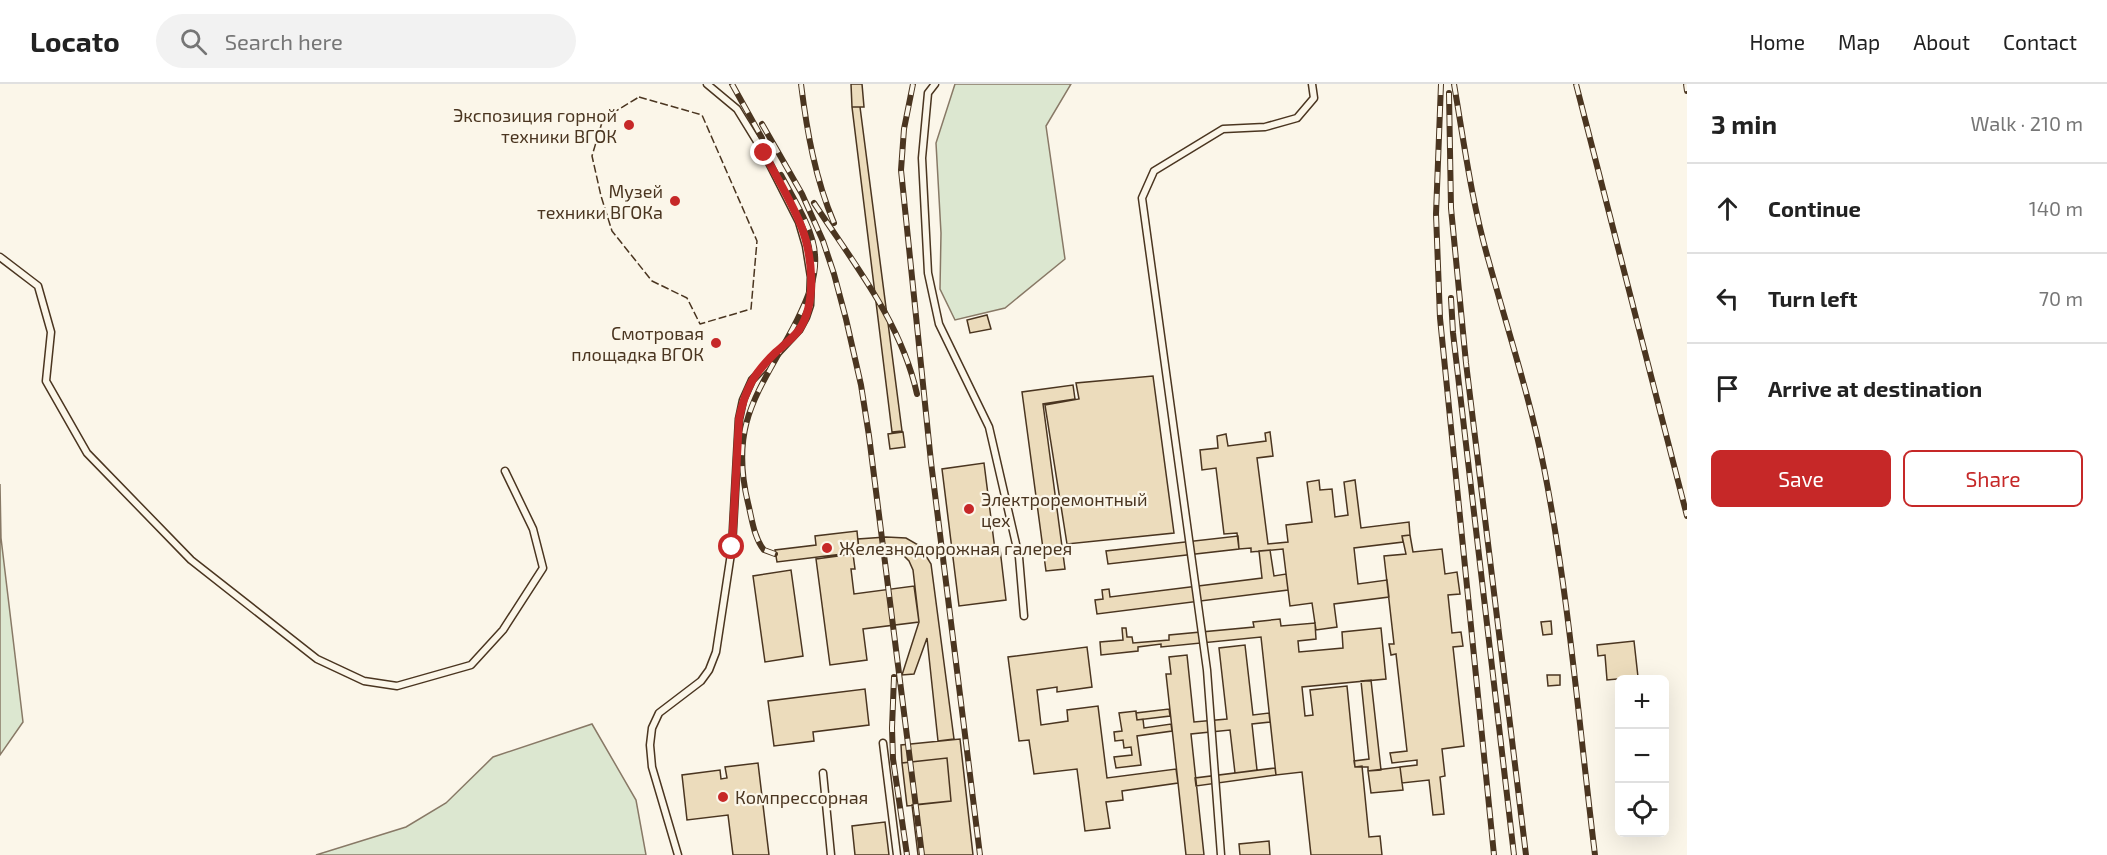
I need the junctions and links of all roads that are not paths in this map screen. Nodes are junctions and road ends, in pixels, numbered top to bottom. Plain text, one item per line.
1 (706, 84) edge
2 (935, 84) edge
3 (1312, 84) edge
4 (0, 257) edge
5 (505, 471) dead end
6 (1024, 616) dead end
7 (883, 743) dead end
8 (823, 773) dead end
9 (678, 855) edge
10 (831, 855) edge
11 (897, 855) edge
12 (1221, 855) edge

1 - 9 lane
2 - 6 lane
3 - 12 lane
4 - 5 lane
7 - 11 lane
8 - 10 lane

